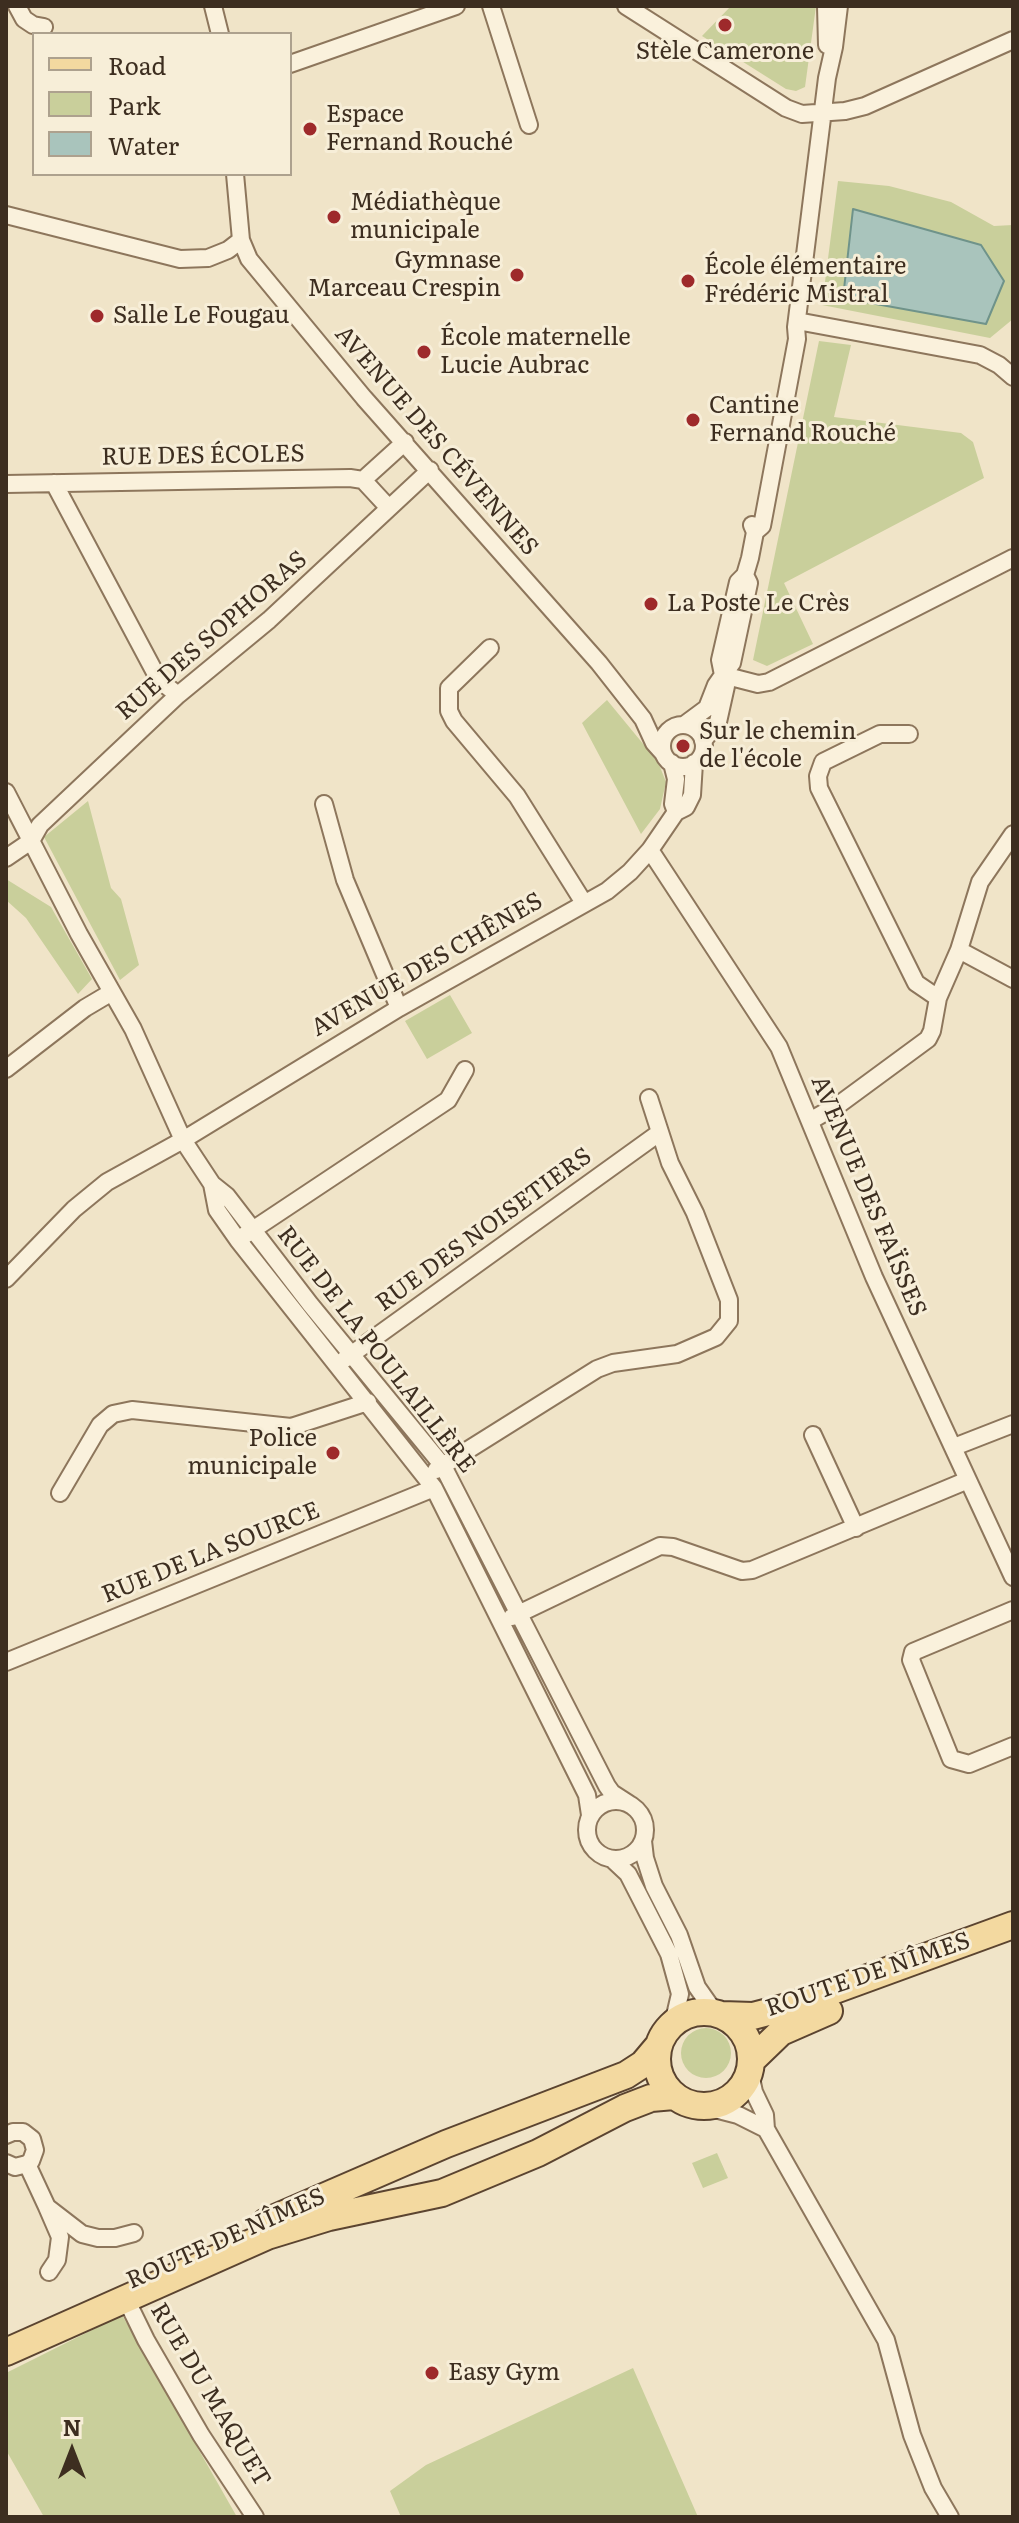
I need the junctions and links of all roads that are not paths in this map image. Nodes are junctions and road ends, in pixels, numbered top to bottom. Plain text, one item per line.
1 (17, 6) edge
2 (213, 6) edge
3 (456, 6) edge
4 (491, 6) edge
5 (626, 6) edge
6 (826, 6) edge
7 (839, 6) edge
8 (44, 27) dead end
9 (220, 32) edge
10 (1013, 40) edge
11 (292, 63) edge
12 (827, 78) junction
13 (823, 113) junction
14 (529, 125) dead end
15 (235, 176) edge
16 (6, 215) edge
17 (241, 240) junction
18 (797, 324) junction
19 (1013, 377) edge
20 (405, 442) junction
21 (430, 470) junction
22 (363, 480) junction
23 (54, 483) junction
24 (6, 484) edge
25 (388, 507) junction
26 (1013, 558) edge
27 (490, 648) dead end
28 (723, 675) junction
29 (178, 695) junction
30 (643, 719) junction
31 (679, 726) junction
32 (909, 734) dead end
33 (703, 741) junction
34 (667, 758) junction
35 (694, 763) junction
36 (6, 792) edge
37 (324, 804) dead end
38 (676, 812) junction
39 (1013, 834) edge
40 (31, 841) junction
41 (650, 850) junction
42 (6, 858) edge
43 (584, 903) junction
44 (959, 950) junction
45 (1013, 979) edge
46 (112, 992) junction
47 (938, 998) junction
48 (399, 1008) junction
49 (6, 1069) edge
50 (465, 1070) dead end
51 (649, 1098) dead end
52 (810, 1121) junction
53 (659, 1133) junction
54 (183, 1140) junction
55 (245, 1236) junction
56 (6, 1279) edge
57 (352, 1354) junction
58 (337, 1365) junction
59 (368, 1402) junction
60 (1013, 1424) edge
61 (813, 1435) dead end
62 (954, 1447) junction
63 (443, 1466) junction
64 (968, 1480) junction
65 (430, 1482) junction
66 (60, 1493) dead end
67 (856, 1528) junction
68 (1013, 1577) edge
69 (1013, 1610) edge
70 (520, 1613) junction
71 (502, 1622) junction
72 (6, 1662) edge
73 (1013, 1746) edge
74 (629, 1804) junction
75 (590, 1815) junction
76 (643, 1841) junction
77 (612, 1859) junction
78 (1013, 1925) edge
79 (1013, 1935) edge
80 (719, 2014) junction
81 (666, 2034) junction
82 (751, 2066) junction
83 (674, 2096) junction
84 (703, 2106) junction
85 (8, 2129) edge
86 (766, 2129) junction
87 (446, 2144) junction
88 (6, 2163) edge
89 (27, 2164) junction
90 (380, 2205) junction
91 (47, 2207) junction
92 (134, 2233) dead end
93 (49, 2272) dead end
94 (125, 2297) junction
95 (6, 2335) edge
96 (6, 2352) edge
97 (255, 2517) edge
98 (950, 2517) edge

1 - 8 street
2 - 9 street
3 - 11 street
4 - 14 street
5 - 13 street
6 - 12 street
7 - 12 street
10 - 13 street
12 - 13 street
13 - 18 street
15 - 17 street, AVENUE DES CÉVENNES
16 - 17 street
17 - 20 street, AVENUE DES CÉVENNES
18 - 19 street
18 - 28 street
20 - 21 street, AVENUE DES CÉVENNES
20 - 22 street
21 - 25 street, RUE DES SOPHORAS
21 - 30 street, AVENUE DES CÉVENNES
22 - 23 street, RUE DES ÉCOLES
22 - 25 street
23 - 24 street, RUE DES ÉCOLES
23 - 29 street
25 - 29 street, RUE DES SOPHORAS
26 - 28 street
27 - 43 street
28 - 31 street
28 - 33 street
29 - 40 street, RUE DES SOPHORAS
30 - 31 street
30 - 34 street, AVENUE DES CÉVENNES
31 - 33 street
31 - 34 street
32 - 47 street
33 - 35 street
34 - 35 street
34 - 38 street
35 - 38 street, AVENUE DES CHÊNES
36 - 40 street, RUE DE LA POULAILLÈRE
37 - 48 street
38 - 41 street, AVENUE DES CHÊNES
39 - 44 street
40 - 42 street, RUE DES SOPHORAS
40 - 46 street, RUE DE LA POULAILLÈRE
41 - 43 street, AVENUE DES CHÊNES
41 - 52 street, AVENUE DES FAÏSSES
43 - 48 street, AVENUE DES CHÊNES
44 - 45 street
44 - 47 street
46 - 49 street
46 - 54 street, RUE DE LA POULAILLÈRE
47 - 52 street
48 - 54 street, AVENUE DES CHÊNES
50 - 55 street
51 - 53 street
52 - 62 street, AVENUE DES FAÏSSES
53 - 57 street, RUE DES NOISETIERS
53 - 63 street, RUE DE LA SOURCE
54 - 55 street, RUE DE LA POULAILLÈRE
54 - 56 street, AVENUE DES CHÊNES
55 - 57 street, RUE DE LA POULAILLÈRE
55 - 58 street, RUE DE LA POULAILLÈRE
57 - 58 street, RUE DES NOISETIERS
57 - 63 street, RUE DE LA POULAILLÈRE
58 - 59 street, RUE DE LA POULAILLÈRE
59 - 65 street, RUE DE LA POULAILLÈRE
59 - 66 street
60 - 62 street
61 - 67 street
62 - 64 street, AVENUE DES FAÏSSES
63 - 65 street, RUE DE LA SOURCE
63 - 70 street, RUE DE LA POULAILLÈRE
64 - 67 street
64 - 68 street, AVENUE DES FAÏSSES
65 - 71 street, RUE DE LA POULAILLÈRE
65 - 72 street, RUE DE LA SOURCE
67 - 70 street
69 - 73 street
70 - 71 street
70 - 74 street, RUE DE LA POULAILLÈRE
71 - 75 street, RUE DE LA POULAILLÈRE
74 - 75 street
74 - 76 street, RUE DE LA POULAILLÈRE
75 - 77 street, RUE DE LA POULAILLÈRE
76 - 77 street
76 - 80 street, RUE DE LA POULAILLÈRE
77 - 81 street, RUE DE LA POULAILLÈRE
78 - 80 main road, ROUTE DE NÎMES
79 - 82 main road, ROUTE DE NÎMES
80 - 81 main road
80 - 82 main road
81 - 83 main road
81 - 87 main road, ROUTE DE NÎMES
82 - 84 main road
82 - 86 street
83 - 84 main road
83 - 90 main road, ROUTE DE NÎMES
84 - 86 street
85 - 89 street
86 - 98 street
87 - 90 main road, ROUTE DE NÎMES
87 - 95 main road, ROUTE DE NÎMES
88 - 89 street
89 - 91 street
90 - 94 main road, ROUTE DE NÎMES
91 - 92 street
91 - 93 street
94 - 96 main road, ROUTE DE NÎMES
94 - 97 street, RUE DU MAQUET

